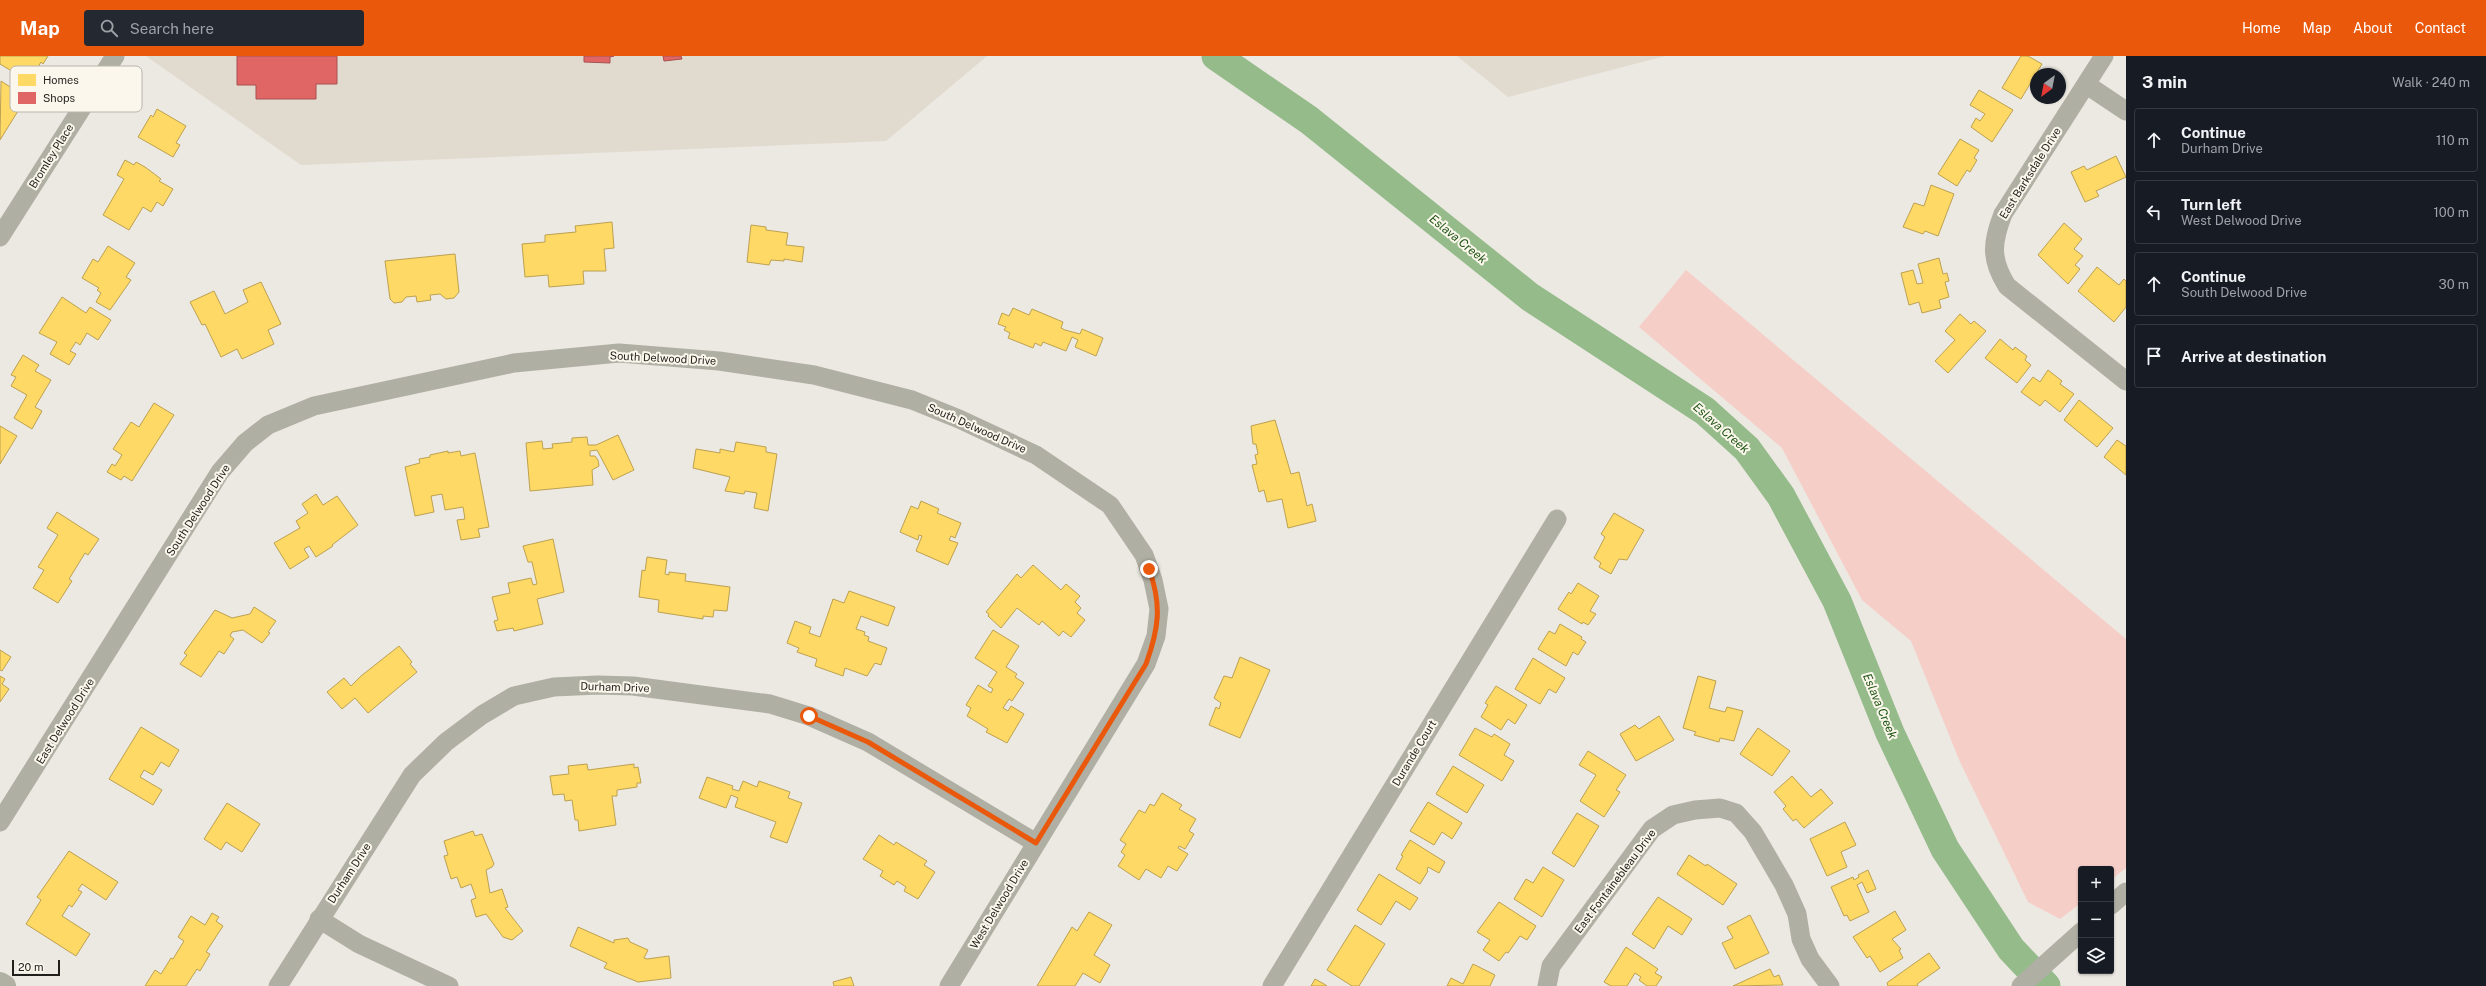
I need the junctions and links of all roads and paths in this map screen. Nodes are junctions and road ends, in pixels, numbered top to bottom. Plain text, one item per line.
1 (115, 56) edge
2 (2104, 56) edge
3 (109, 66) edge
4 (2087, 85) junction
5 (2126, 111) edge
6 (79, 112) edge
7 (0, 237) edge
8 (2126, 381) edge
9 (1557, 519) dead end
10 (128, 620) joint
11 (1156, 636) joint
12 (0, 822) edge
13 (1036, 843) junction
14 (2126, 892) edge
15 (2114, 902) edge
16 (319, 919) junction
17 (2078, 935) edge
18 (0, 983) edge
19 (5, 986) edge
20 (278, 986) edge
21 (449, 986) edge
22 (949, 986) edge
23 (1272, 986) edge
24 (1547, 986) edge
25 (1830, 986) edge
26 (2021, 986) edge

1 - 3 street, Bromley Place
2 - 4 street, East Barksdale Drive
4 - 5 street
4 - 8 street, East Barksdale Drive
6 - 7 street, Bromley Place
9 - 23 street, Durande Court
10 - 11 street, South Delwood Drive
10 - 12 street, East Delwood Drive
11 - 13 street, West Delwood Drive
13 - 16 street, Durham Drive
13 - 22 street, West Delwood Drive
14 - 15 street
16 - 20 street, Durham Drive
16 - 21 street
17 - 26 street
18 - 19 main road
24 - 25 street, East Fontainebleau Drive

